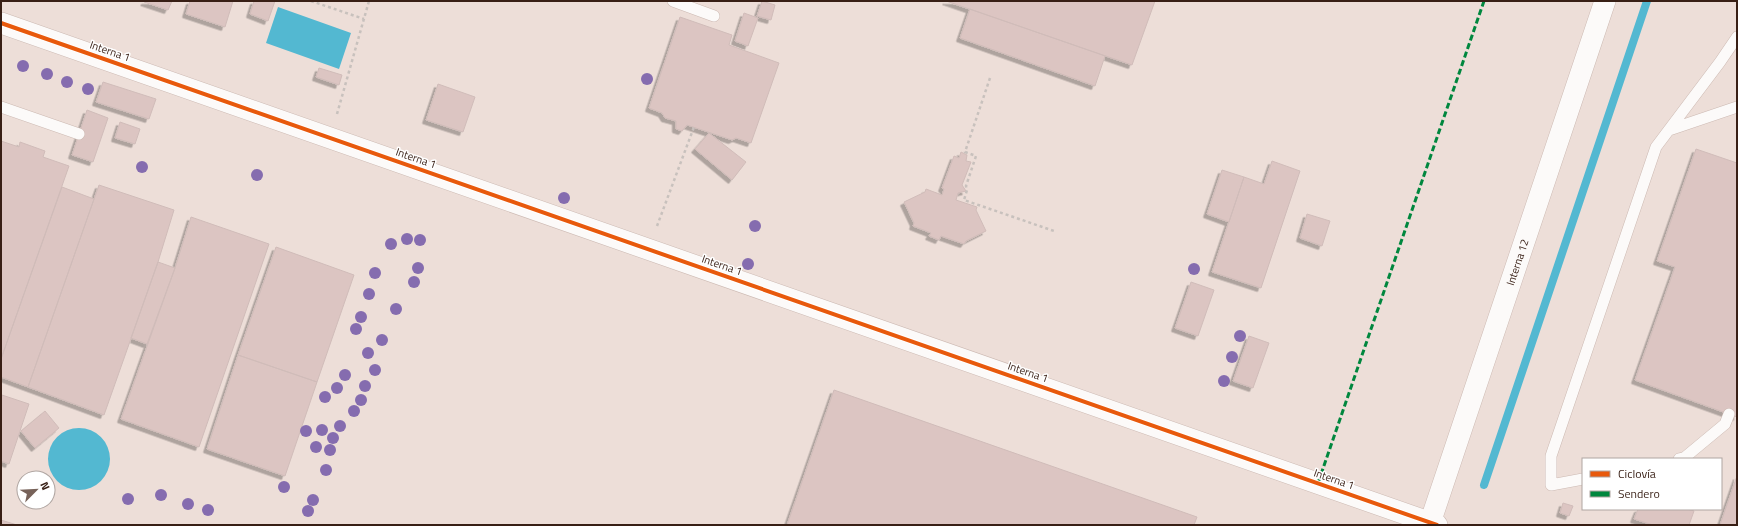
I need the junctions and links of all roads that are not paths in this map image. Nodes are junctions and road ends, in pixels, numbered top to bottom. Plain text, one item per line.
1 (673, 1) edge
2 (1605, 1) edge
3 (714, 16) dead end
4 (1, 23) edge
5 (1737, 37) edge
6 (1, 107) edge
7 (1737, 107) edge
8 (1669, 130) junction
9 (79, 134) dead end
10 (1729, 414) dead end
11 (1684, 458) edge
12 (1582, 479) edge
13 (1434, 524) edge

1 - 3 lane
2 - 13 street, Interna 12
4 - 13 street, Interna 1
5 - 8 lane
6 - 9 lane
7 - 8 lane
8 - 12 lane
10 - 11 lane

